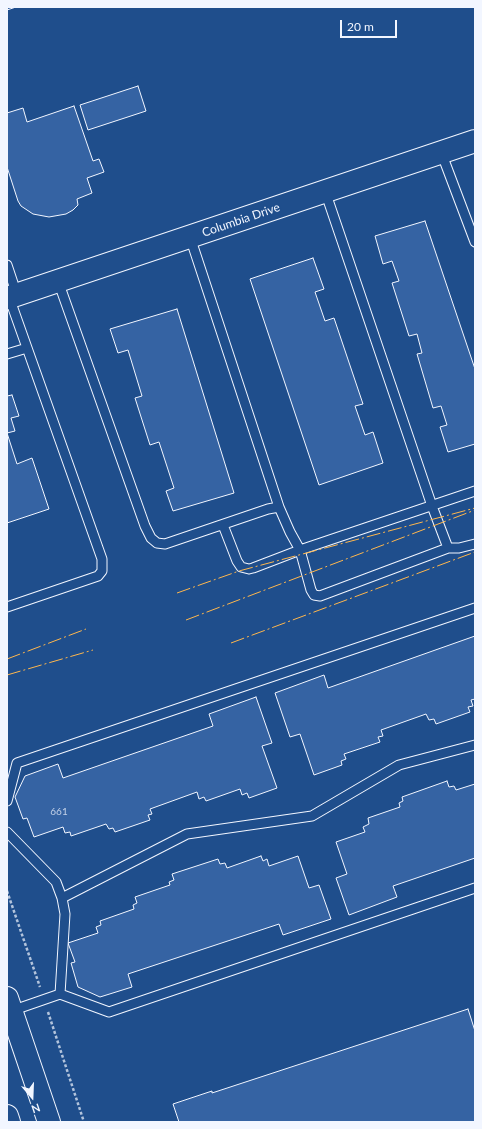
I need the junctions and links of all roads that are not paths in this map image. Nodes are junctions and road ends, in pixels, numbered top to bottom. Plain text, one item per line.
1 (475, 141) edge
2 (441, 152) junction
3 (324, 191) junction
4 (190, 237) junction
5 (475, 242) edge
6 (7, 265) edge
7 (58, 281) junction
8 (11, 297) edge
9 (27, 348) junction
10 (7, 354) edge
11 (475, 491) edge
12 (432, 506) junction
13 (279, 507) junction
14 (223, 525) junction
15 (475, 544) edge
16 (448, 548) junction
17 (300, 550) junction
18 (7, 607) edge
19 (475, 608) edge
20 (475, 745) edge
21 (7, 801) edge
22 (7, 832) edge
23 (475, 888) edge
24 (62, 898) junction
25 (60, 994) junction
26 (9, 1005) edge
27 (7, 1116) edge
28 (9, 1122) edge
29 (49, 1122) edge

1 - 2 street, Columbia Drive
2 - 3 street, Columbia Drive
2 - 5 lane
3 - 4 street, Columbia Drive
3 - 12 lane
4 - 7 street, Columbia Drive
4 - 13 lane
6 - 8 lane
7 - 8 street, Columbia Drive
7 - 14 lane
8 - 9 lane
9 - 10 lane
9 - 18 lane
11 - 12 lane
12 - 16 lane
12 - 17 lane
13 - 14 lane
13 - 17 lane
14 - 17 lane
15 - 16 lane
16 - 17 lane
19 - 21 lane
20 - 24 lane
22 - 24 lane
23 - 25 lane
24 - 25 lane
25 - 26 lane
26 - 29 street
27 - 28 street

